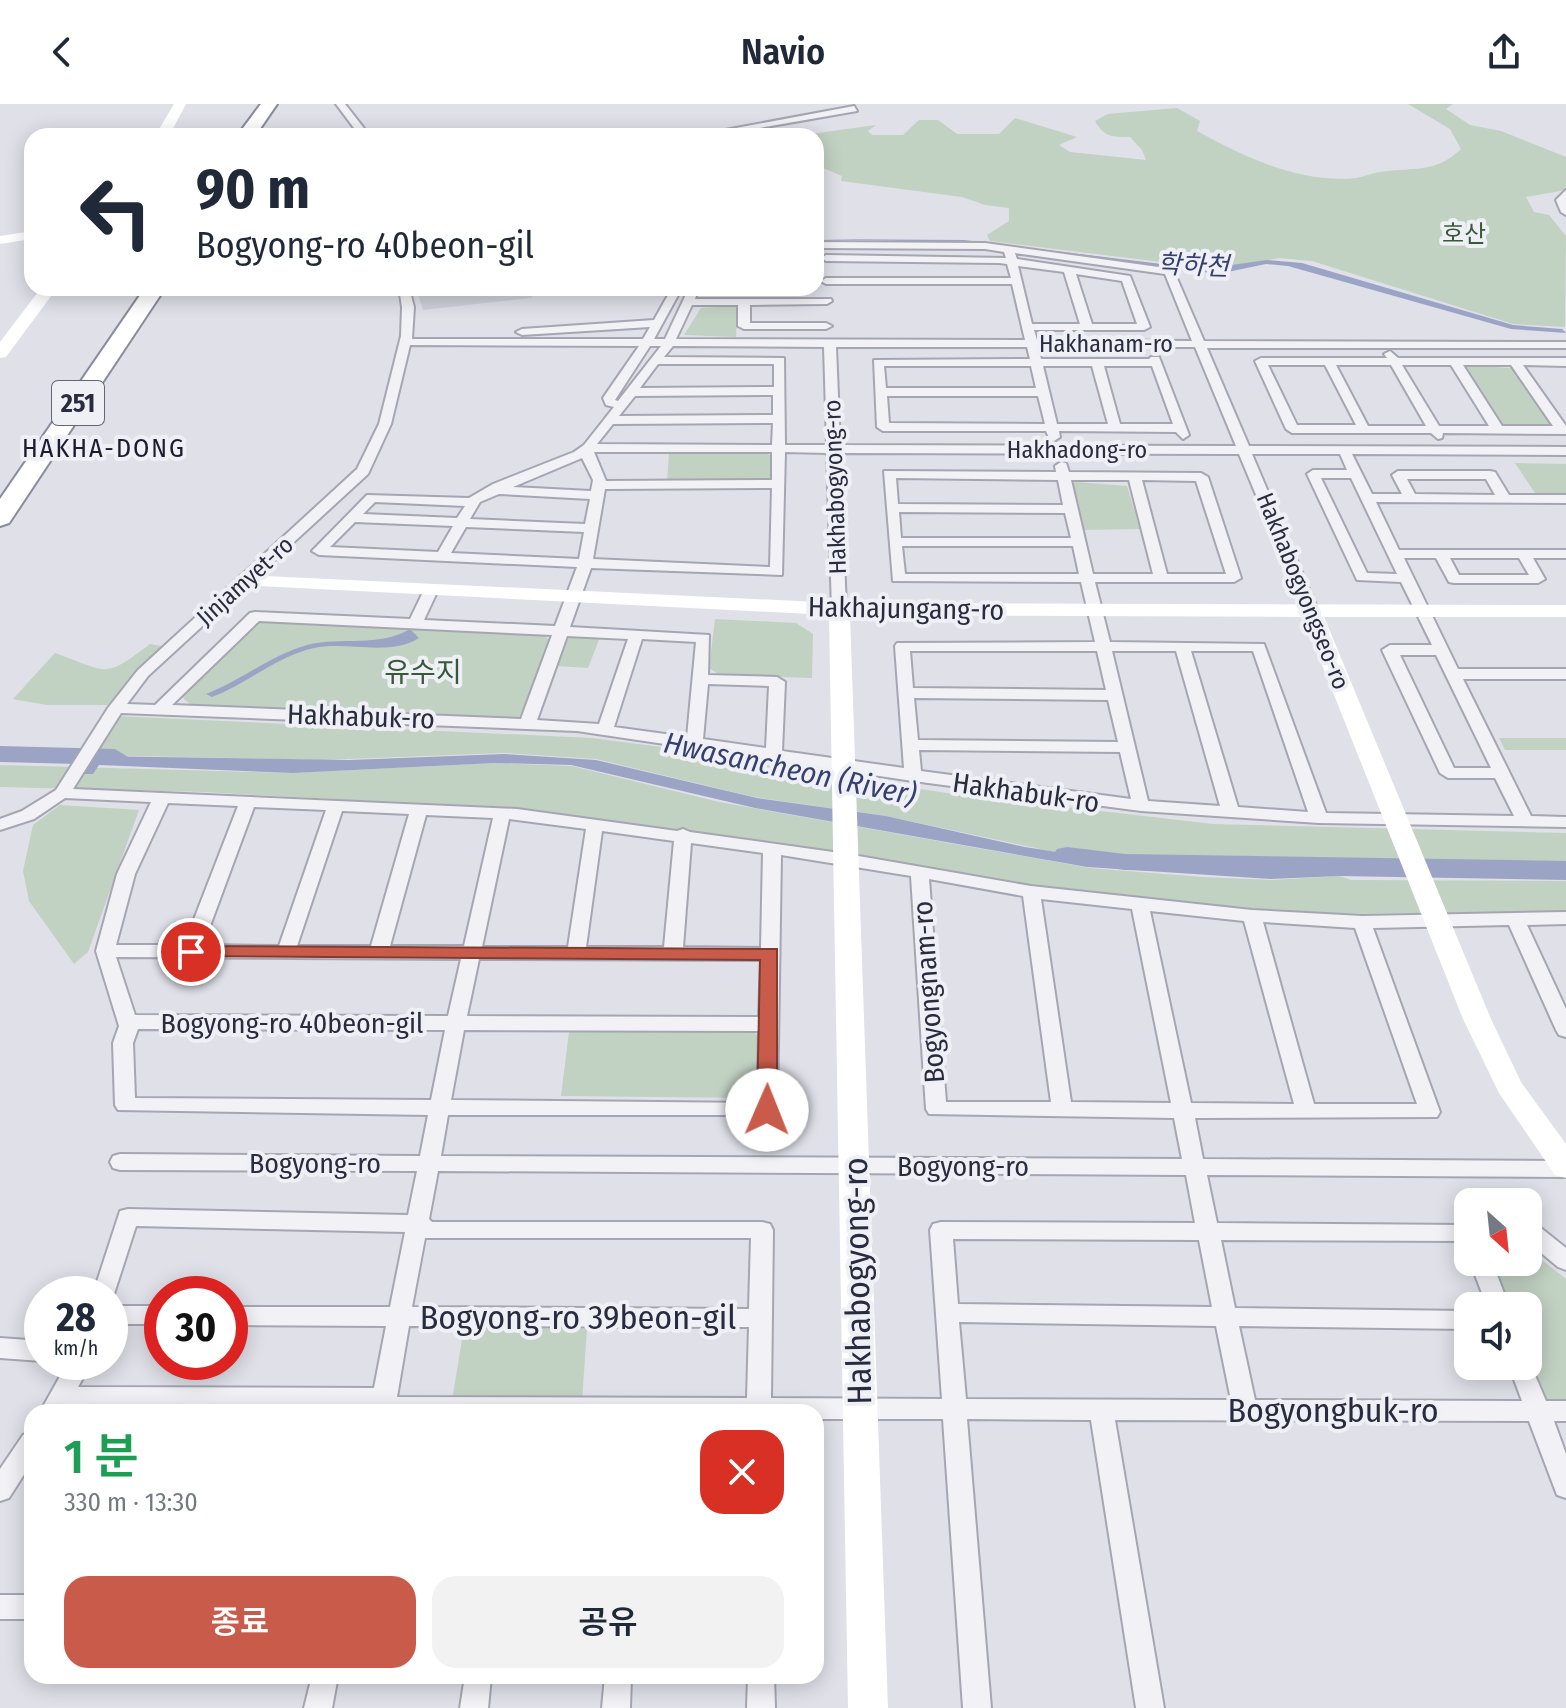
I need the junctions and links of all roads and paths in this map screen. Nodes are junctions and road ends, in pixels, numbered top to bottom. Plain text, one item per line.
1 (165, 104) edge
2 (180, 104) edge
3 (269, 104) edge
4 (279, 104) edge
5 (340, 104) edge
6 (854, 109) dead end
7 (788, 111) dead end
8 (760, 126) junction
9 (152, 128) edge
10 (166, 128) edge
11 (252, 128) edge
12 (263, 128) edge
13 (359, 128) edge
14 (748, 128) edge
15 (1566, 193) edge
16 (1566, 212) edge
17 (24, 238) edge
18 (0, 242) edge
19 (824, 245) edge
20 (1009, 249) junction
21 (824, 253) edge
22 (826, 258) junction
23 (924, 258) junction
24 (1012, 262) junction
25 (1069, 270) junction
26 (826, 281) junction
27 (927, 281) junction
28 (1017, 281) junction
29 (25, 296) edge
30 (43, 296) edge
31 (135, 296) edge
32 (150, 296) edge
33 (406, 296) edge
34 (672, 296) edge
35 (692, 296) edge
36 (729, 296) edge
37 (785, 296) edge
38 (827, 301) junction
39 (691, 302) junction
40 (729, 302) junction
41 (744, 302) junction
42 (785, 302) junction
43 (656, 323) junction
44 (826, 326) junction
45 (1028, 327) junction
46 (1087, 327) junction
47 (0, 328) edge
48 (407, 339) junction
49 (647, 342) junction
50 (669, 343) junction
51 (828, 343) junction
52 (1032, 344) junction
53 (1202, 345) junction
54 (1384, 345) junction
55 (1564, 347) edge
56 (0, 353) edge
57 (656, 361) junction
58 (1037, 362) junction
59 (1097, 362) junction
60 (1329, 362) junction
61 (1395, 362) junction
62 (1455, 362) junction
63 (1515, 362) junction
64 (1566, 362) edge
65 (779, 391) junction
66 (631, 392) junction
67 (881, 392) junction
68 (1043, 392) junction
69 (621, 405) junction
70 (778, 419) junction
71 (608, 420) junction
72 (1051, 427) junction
73 (1115, 427) junction
74 (1364, 429) junction
75 (1434, 429) junction
76 (1498, 430) junction
77 (1564, 430) edge
78 (588, 448) junction
79 (778, 449) junction
80 (834, 450) junction
81 (1057, 450) junction
82 (1246, 450) junction
83 (1344, 450) junction
84 (1447, 451) junction
85 (1566, 451) edge
86 (1355, 474) junction
87 (1064, 475) junction
88 (1134, 476) junction
89 (778, 484) junction
90 (498, 487) junction
91 (598, 490) junction
92 (0, 492) edge
93 (1367, 498) junction
94 (1411, 498) junction
95 (1504, 498) junction
96 (1566, 499) edge
97 (472, 502) junction
98 (893, 508) junction
99 (1072, 509) junction
100 (0, 518) edge
101 (353, 518) junction
102 (461, 523) junction
103 (591, 528) junction
104 (895, 542) junction
105 (1080, 542) junction
106 (1395, 554) junction
107 (1441, 554) junction
108 (1524, 554) junction
109 (1566, 554) edge
110 (442, 557) junction
111 (585, 564) junction
112 (1088, 578) junction
113 (1161, 578) junction
114 (1407, 578) junction
115 (246, 581) junction
116 (431, 590) junction
117 (576, 597) junction
118 (839, 609) junction
119 (1095, 610) junction
120 (1311, 610) junction
121 (1423, 611) junction
122 (1566, 611) edge
123 (415, 624) junction
124 (562, 632) junction
125 (636, 636) junction
126 (1104, 646) junction
127 (1182, 646) junction
128 (1442, 650) junction
129 (1454, 674) junction
130 (1566, 674) edge
131 (700, 679) junction
132 (906, 693) junction
133 (1115, 695) junction
134 (161, 708) junction
135 (113, 712) junction
136 (528, 722) junction
137 (605, 729) junction
138 (695, 740) junction
139 (910, 745) junction
140 (1127, 747) junction
141 (774, 754) junction
142 (844, 770) junction
143 (1502, 773) junction
144 (913, 776) junction
145 (64, 790) junction
146 (161, 799) junction
147 (248, 801) junction
148 (336, 805) junction
149 (1141, 806) junction
150 (419, 808) junction
151 (1231, 813) junction
152 (502, 814) junction
153 (1319, 818) junction
154 (1525, 822) junction
155 (1566, 822) edge
156 (595, 823) junction
157 (0, 825) edge
158 (1400, 829) junction
159 (683, 834) junction
160 (772, 848) junction
161 (847, 856) junction
162 (920, 875) junction
163 (1031, 892) junction
164 (1140, 904) junction
165 (1252, 916) junction
166 (1436, 916) junction
167 (1566, 918) edge
168 (1515, 919) junction
169 (1362, 922) junction
170 (105, 951) junction
171 (191, 952) junction
172 (286, 952) junction
173 (379, 952) junction
174 (470, 953) junction
175 (576, 953) junction
176 (673, 953) junction
177 (770, 954) junction
178 (128, 1022) junction
179 (456, 1023) junction
180 (769, 1024) junction
181 (1566, 1030) edge
182 (438, 1107) junction
183 (1062, 1110) junction
184 (1183, 1111) junction
185 (1306, 1111) junction
186 (120, 1162) dead end
187 (427, 1163) junction
188 (854, 1165) junction
189 (1195, 1167) junction
190 (1566, 1168) edge
191 (419, 1224) junction
192 (1208, 1232) junction
193 (1454, 1233) edge
194 (1542, 1241) edge
195 (1566, 1261) edge
196 (110, 1276) edge
197 (947, 1313) junction
198 (248, 1316) edge
199 (396, 1316) junction
200 (1226, 1317) junction
201 (761, 1318) junction
202 (1454, 1320) edge
203 (0, 1348) edge
204 (24, 1350) edge
205 (70, 1380) edge
206 (1526, 1380) edge
207 (57, 1404) edge
208 (382, 1404) edge
209 (759, 1404) edge
210 (824, 1409) edge
211 (859, 1409) junction
212 (954, 1409) junction
213 (1101, 1410) junction
214 (1245, 1410) junction
215 (1537, 1410) junction
216 (1566, 1411) edge
217 (24, 1458) edge
218 (14, 1479) edge
219 (1566, 1487) edge
220 (0, 1607) edge
221 (24, 1607) edge
222 (323, 1684) edge
223 (477, 1684) edge
224 (618, 1684) edge
225 (761, 1684) edge
226 (318, 1708) edge
227 (474, 1708) edge
228 (616, 1708) edge
229 (761, 1708) edge
230 (868, 1708) edge
231 (977, 1708) edge
232 (1150, 1708) edge

1 - 9 street
2 - 10 street
3 - 11 highway
4 - 12 highway
5 - 13 street
6 - 8 street
7 - 8 street
8 - 14 street
15 - 16 street
17 - 18 street
19 - 20 street
20 - 24 street
20 - 53 street, Hakhabogyongseo-ro
21 - 22 street, Hakhabogyong-ro
22 - 23 street
22 - 26 street, Hakhabogyong-ro
23 - 24 street
23 - 27 street
24 - 25 street
24 - 28 street
25 - 46 street
25 - 46 street
26 - 27 street
26 - 38 street, Hakhabogyong-ro
27 - 28 street
28 - 45 street
29 - 47 street
30 - 56 street
31 - 92 highway, 251
32 - 100 highway, 251
33 - 48 street, Jinjamyet-ro
34 - 43 street
35 - 39 street
36 - 40 street
37 - 42 street
38 - 42 street
38 - 44 street, Hakhabogyong-ro
39 - 40 street
39 - 50 street
40 - 41 street
41 - 42 street
41 - 44 street
43 - 48 street
43 - 49 street
44 - 51 street, Hakhabogyong-ro
45 - 46 street
45 - 52 street
48 - 49 street, Hakhanam-ro
48 - 115 street, Jinjamyet-ro
49 - 50 street, Hakhanam-ro
49 - 69 street
50 - 51 street, Hakhanam-ro
50 - 57 street
51 - 52 street, Hakhanam-ro
51 - 80 street, Hakhabogyong-ro
52 - 53 street, Hakhanam-ro
52 - 58 street
53 - 54 street, Hakhanam-ro
53 - 82 street, Hakhabogyongseo-ro
54 - 55 street, Hakhanam-ro
54 - 61 street
57 - 65 street
57 - 66 street
58 - 59 street
58 - 67 street
58 - 68 street
59 - 73 street
59 - 73 street
60 - 61 street
60 - 74 street
60 - 74 street
61 - 62 street
61 - 75 street
62 - 63 street
62 - 76 street
63 - 64 street
63 - 77 street
65 - 66 street
65 - 70 street
66 - 69 street
67 - 68 street
67 - 72 street
68 - 72 street
69 - 71 street
70 - 71 street
70 - 79 street
71 - 78 street
72 - 73 street
72 - 81 street
74 - 75 street
75 - 76 street
75 - 84 street
76 - 77 street
78 - 79 street, Hakhadong-ro
78 - 90 street
78 - 91 street
79 - 80 street, Hakhadong-ro
79 - 89 street
80 - 81 street, Hakhadong-ro
80 - 118 street, Hakhabogyong-ro
81 - 82 street, Hakhadong-ro
81 - 87 street
82 - 83 street, Hakhadong-ro
82 - 120 street, Hakhabogyongseo-ro
83 - 84 street, Hakhadong-ro
83 - 86 street
84 - 85 street, Hakhadong-ro
86 - 93 street
86 - 114 street
87 - 88 street
87 - 98 street
87 - 99 street
88 - 113 street
88 - 113 street
89 - 91 street
89 - 111 street
90 - 91 street
90 - 97 street
91 - 103 street
93 - 94 street
93 - 106 street
94 - 95 street
94 - 95 street
95 - 96 street
97 - 101 street
97 - 102 street
98 - 99 street
98 - 104 street
99 - 105 street
101 - 102 street
101 - 110 street
102 - 103 street
102 - 110 street
103 - 111 street
104 - 105 street
104 - 112 street
105 - 112 street
106 - 107 street
106 - 114 street
107 - 108 street
107 - 108 street
108 - 109 street
110 - 111 street
111 - 117 street
112 - 113 street
112 - 119 street
114 - 121 street
115 - 116 street, Hakhajungang-ro
115 - 135 street, Jinjamyet-ro
116 - 117 street, Hakhajungang-ro
116 - 123 street
117 - 118 street, Hakhajungang-ro
117 - 124 street
118 - 119 street, Hakhajungang-ro
118 - 142 street, Hakhabogyong-ro
119 - 120 street, Hakhajungang-ro
119 - 126 street
120 - 121 street, Hakhajungang-ro
120 - 158 street, Hakhabogyongseo-ro
121 - 122 street, Hakhajungang-ro
121 - 128 street
123 - 124 street
123 - 134 street
124 - 125 street
124 - 136 street
125 - 131 street
125 - 137 street
126 - 127 street
126 - 132 street
126 - 133 street
127 - 151 street
127 - 153 street
128 - 129 street
128 - 143 street
129 - 130 street
129 - 143 street
131 - 138 street
131 - 141 street
132 - 133 street
132 - 139 street
133 - 140 street
134 - 135 street, Hakhabuk-ro
134 - 136 street, Hakhabuk-ro
135 - 145 street, Jinjamyet-ro
136 - 137 street, Hakhabuk-ro
137 - 138 street, Hakhabuk-ro
138 - 141 street, Hakhabuk-ro
139 - 140 street
139 - 144 street
140 - 149 street
141 - 142 street, Hakhabuk-ro
142 - 144 street, Hakhabuk-ro
142 - 161 street, Hakhabogyong-ro
143 - 154 street
144 - 149 street, Hakhabuk-ro
145 - 146 street, Bogyongnam-ro
145 - 157 street, Jinjamyet-ro
146 - 147 street, Bogyongnam-ro
146 - 170 street
147 - 148 street, Bogyongnam-ro
147 - 171 street
148 - 150 street, Bogyongnam-ro
148 - 172 street
149 - 151 street, Hakhabuk-ro
150 - 152 street, Bogyongnam-ro
150 - 173 street
151 - 153 street, Hakhabuk-ro
152 - 156 street, Bogyongnam-ro
152 - 174 street, Bogyong-ro 40beon-gil
153 - 158 street, Hakhabuk-ro
154 - 155 street, Hakhabuk-ro
154 - 158 street, Hakhabuk-ro
156 - 159 street, Bogyongnam-ro
156 - 175 street
158 - 166 street, Hakhabogyongseo-ro
159 - 160 street, Bogyongnam-ro
159 - 176 street
160 - 161 street, Bogyongnam-ro
160 - 177 street
161 - 162 street, Bogyongnam-ro
161 - 188 street, Hakhabogyong-ro
162 - 163 street, Bogyongnam-ro
162 - 183 street, Bogyongnam-ro
163 - 164 street, Bogyongnam-ro
163 - 183 street
164 - 165 street, Bogyongnam-ro
164 - 184 street
165 - 169 street, Bogyongnam-ro
165 - 185 street
166 - 168 street, Bogyongnam-ro
166 - 169 street, Bogyongnam-ro
166 - 190 street
167 - 168 street, Bogyongnam-ro
168 - 181 street
169 - 185 street
170 - 171 street
170 - 178 street
171 - 172 street
172 - 173 street
173 - 174 street
174 - 175 street
174 - 179 street, Bogyong-ro 40beon-gil
175 - 176 street
176 - 177 street
177 - 180 street
178 - 179 street, Bogyong-ro 40beon-gil
178 - 182 street
179 - 180 street, Bogyong-ro 40beon-gil
179 - 182 street, Bogyong-ro 40beon-gil
180 - 182 street
182 - 187 street, Bogyong-ro 40beon-gil
183 - 184 street
184 - 185 street
184 - 189 street
186 - 187 street, Bogyong-ro
187 - 188 street, Bogyong-ro
187 - 191 street, Bogyong-ro 39beon-gil
188 - 189 street, Bogyong-ro
188 - 211 street, Hakhabogyong-ro
189 - 190 street, Bogyong-ro
189 - 192 street
191 - 196 street
191 - 199 street, Bogyong-ro 39beon-gil
191 - 201 street
192 - 193 street
192 - 197 street
192 - 200 street
194 - 195 street
197 - 200 street
197 - 212 street
198 - 199 street, Bogyong-ro 39beon-gil
199 - 201 street, Bogyong-ro 39beon-gil
199 - 208 street, Bogyong-ro 39beon-gil
200 - 202 street
200 - 214 street
201 - 209 street
203 - 204 street
205 - 207 street
206 - 215 street
210 - 211 street, Bogyongbuk-ro
211 - 212 street, Bogyongbuk-ro
211 - 230 street, Hakhabogyong-ro
212 - 213 street, Bogyongbuk-ro
212 - 231 street
213 - 214 street, Bogyongbuk-ro
213 - 232 street
214 - 215 street, Bogyongbuk-ro
215 - 216 street, Bogyongbuk-ro
215 - 219 street
217 - 218 street
220 - 221 street
222 - 226 street
223 - 227 street
224 - 228 street
225 - 229 street

